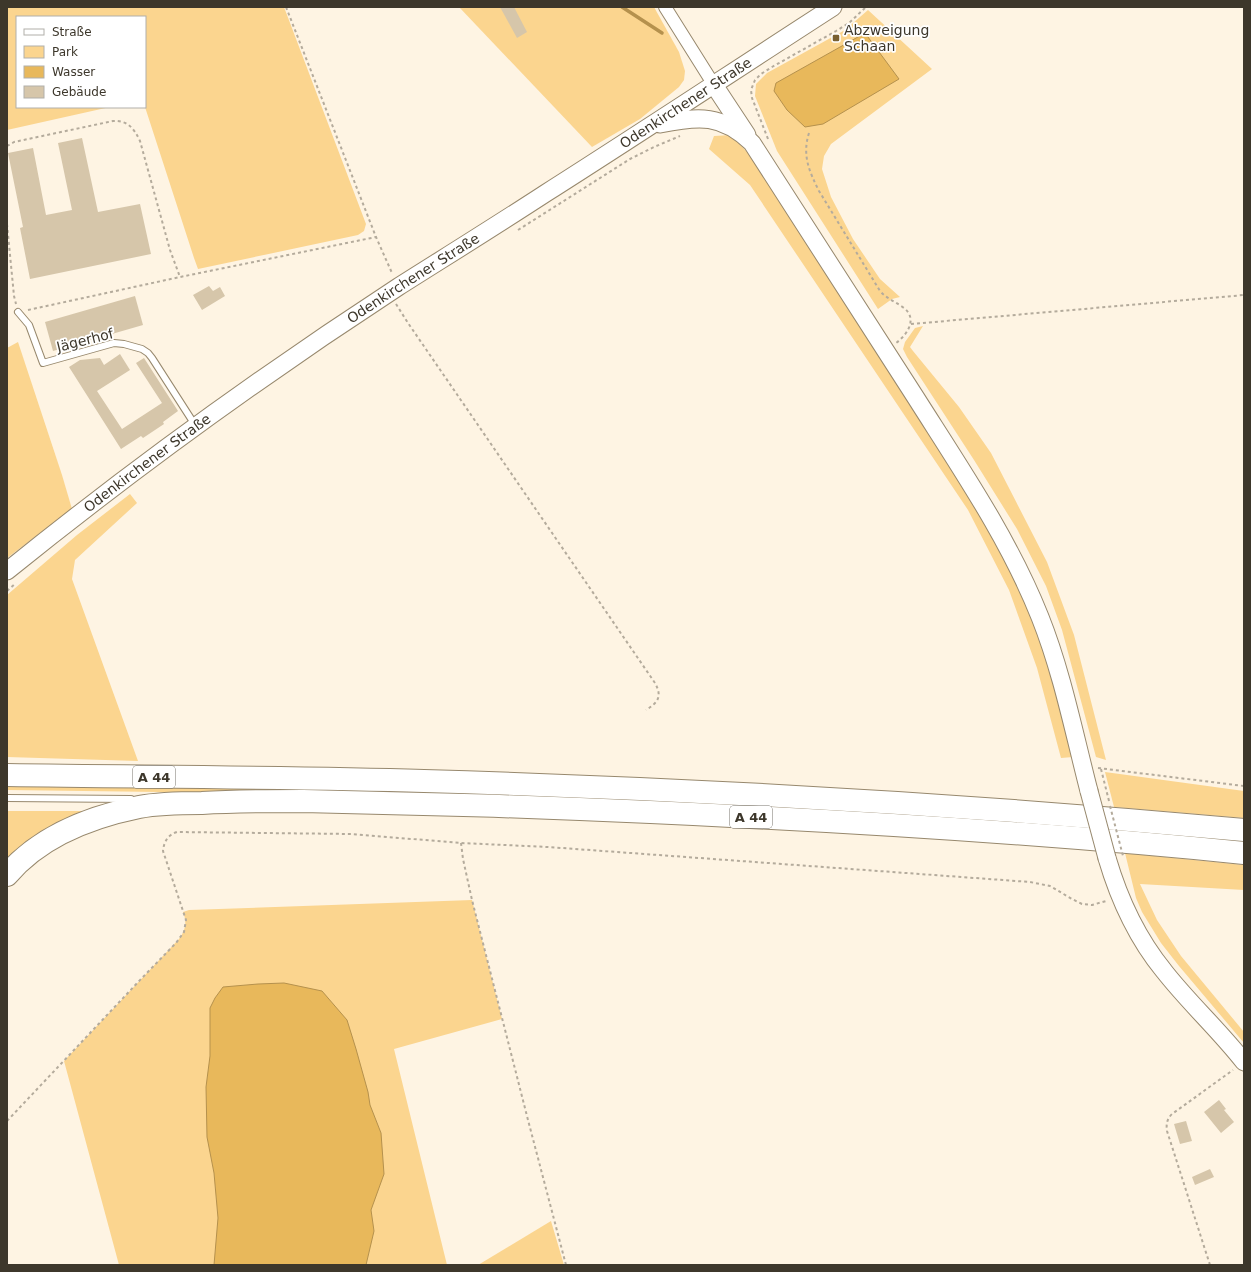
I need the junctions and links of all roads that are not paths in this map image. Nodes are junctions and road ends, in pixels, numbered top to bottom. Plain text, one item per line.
1 (665, 7) edge
2 (833, 7) edge
3 (714, 85) junction
4 (651, 126) junction
5 (752, 144) junction
6 (18, 312) road end
7 (196, 426) junction
8 (12, 576) edge
9 (7, 775) edge
10 (7, 798) edge
11 (139, 799) dead end
12 (147, 799) dead end
13 (256, 800) junction
14 (1244, 830) edge
15 (1244, 853) edge
16 (7, 875) edge
17 (1241, 1065) edge

1 - 3 street
2 - 3 street, Odenkirchener Straße
3 - 4 street, Odenkirchener Straße
3 - 5 street
4 - 5 street
4 - 7 street, Odenkirchener Straße
5 - 17 street, bridge
6 - 7 lane, Jägerhof
7 - 8 street, Odenkirchener Straße
9 - 14 highway, A 44
10 - 11 lane
12 - 13 lane
13 - 15 highway, A 44
13 - 16 highway

